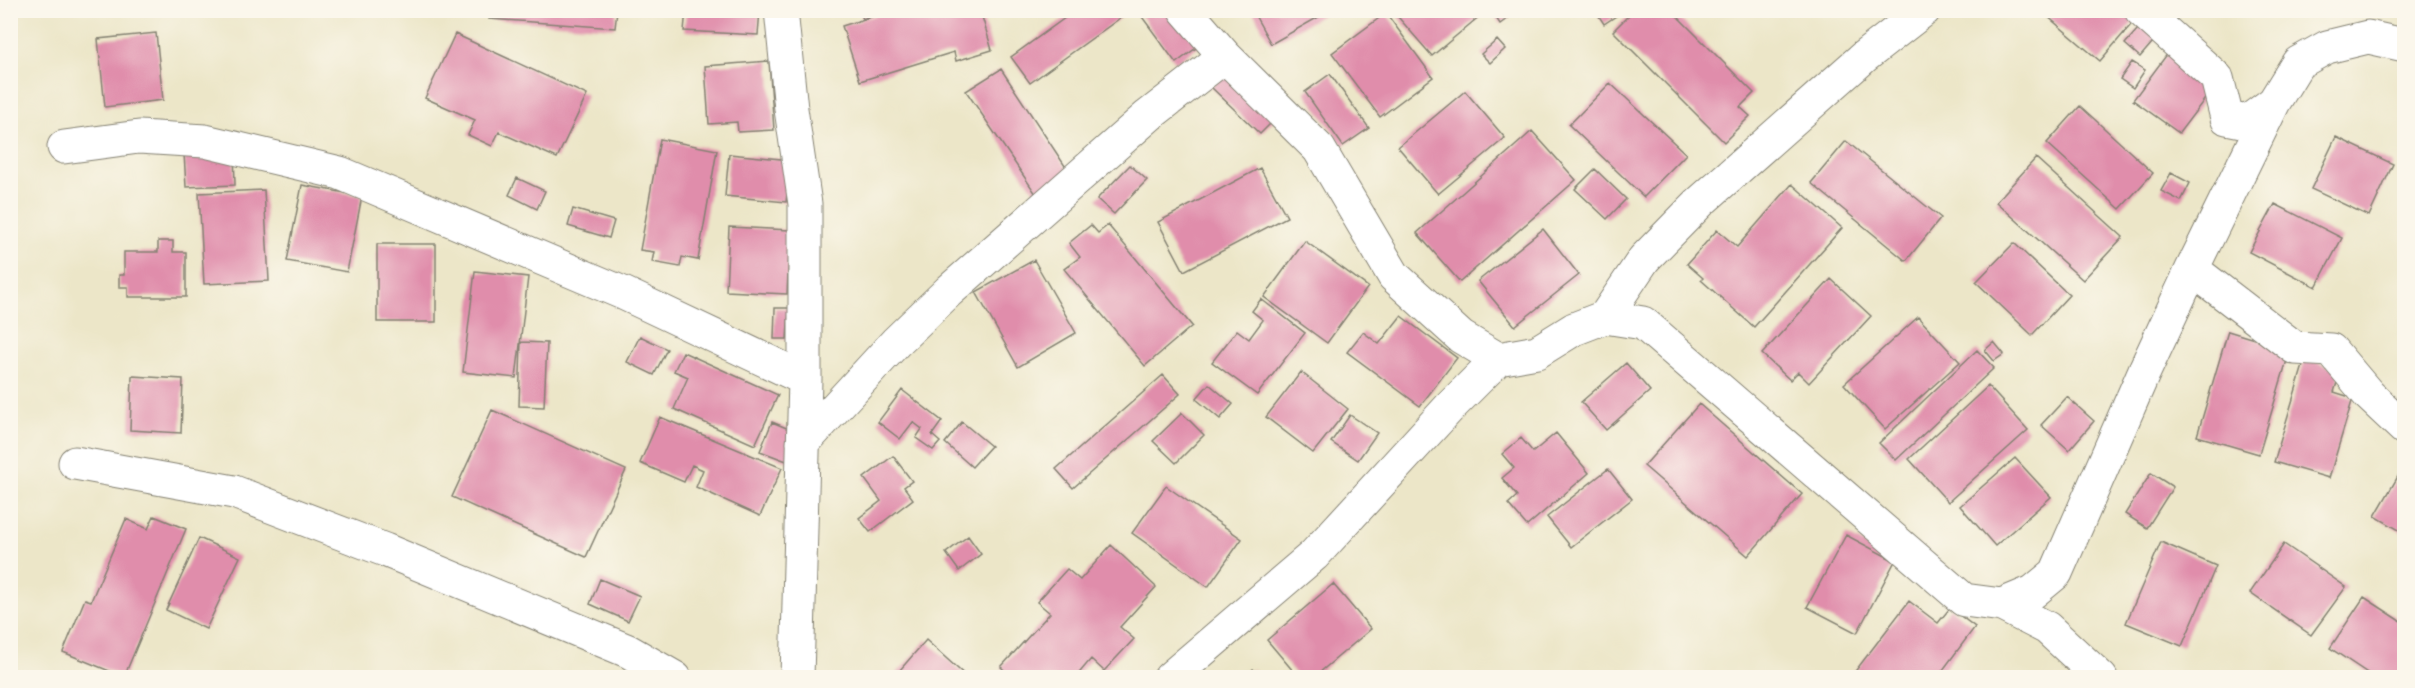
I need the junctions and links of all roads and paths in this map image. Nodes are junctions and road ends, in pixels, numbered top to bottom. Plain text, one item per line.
1 (781, 10) edge
2 (1185, 10) edge
3 (1924, 10) edge
4 (2141, 10) edge
5 (2404, 45) edge
6 (1225, 56) junction
7 (2274, 102) junction
8 (64, 147) dead end
9 (2192, 269) junction
10 (1605, 317) junction
11 (1498, 359) junction
12 (805, 379) junction
13 (2404, 428) edge
14 (803, 443) junction
15 (75, 464) dead end
16 (2002, 605) junction
17 (675, 678) edge
18 (797, 678) edge
19 (1170, 678) edge
20 (2101, 678) edge

1 - 12 street
2 - 6 street
3 - 10 street
4 - 7 street
5 - 7 street
6 - 11 street
6 - 14 street
7 - 9 street
8 - 12 street
9 - 13 street
9 - 16 street
10 - 11 street
10 - 16 street
11 - 19 street
12 - 14 street
14 - 18 street
15 - 17 street
16 - 20 street

